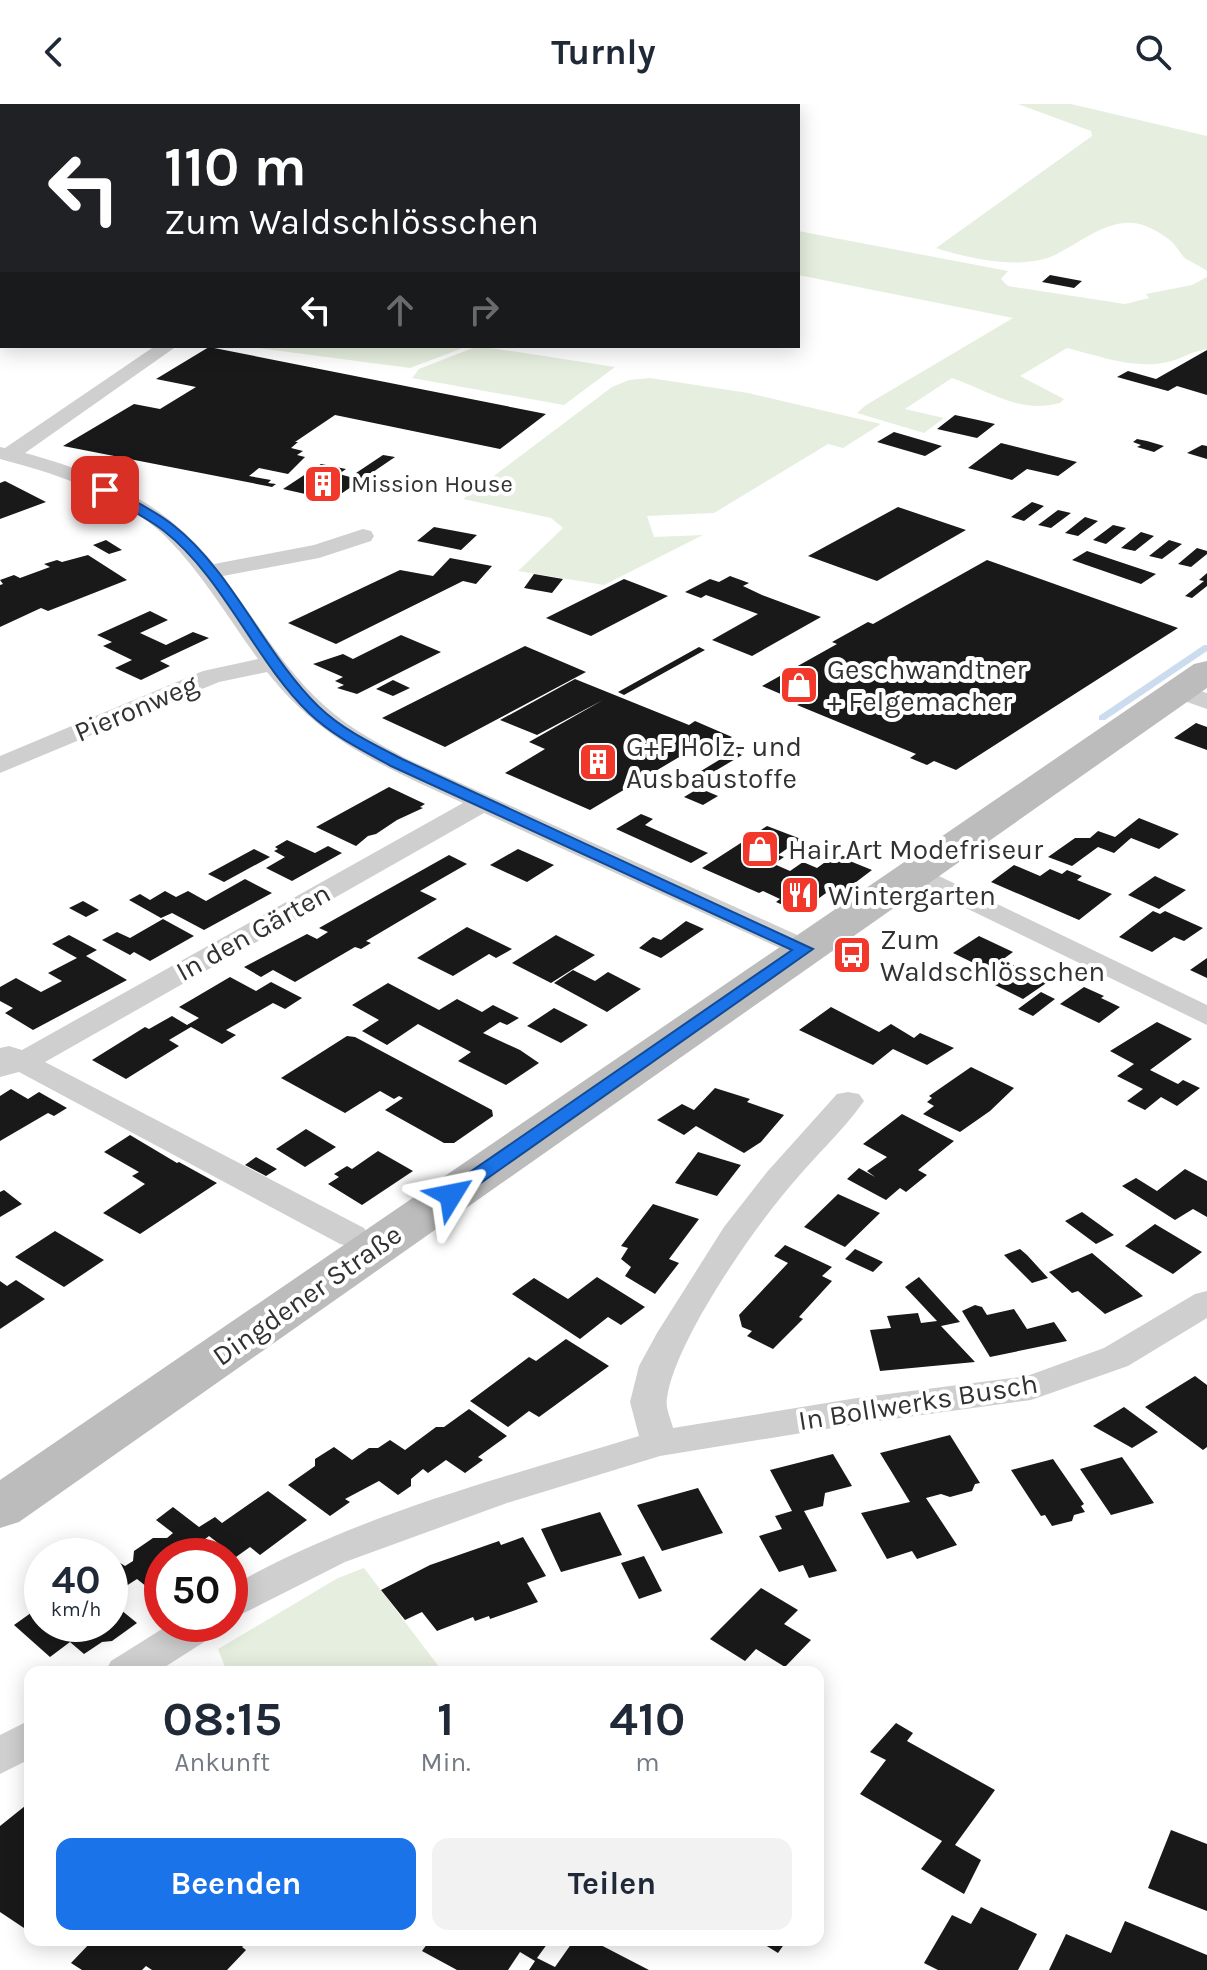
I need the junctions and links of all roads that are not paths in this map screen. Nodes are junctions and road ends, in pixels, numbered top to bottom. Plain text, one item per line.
1 (165, 348) edge
2 (5, 454) edge
3 (363, 536) dead end
4 (210, 572) junction
5 (276, 663) junction
6 (1198, 688) edge
7 (0, 765) edge
8 (483, 803) junction
9 (916, 873) junction
10 (805, 949) junction
11 (1207, 1016) edge
12 (7, 1060) edge
13 (848, 1101) dead end
14 (352, 1236) dead end
15 (1207, 1302) edge
16 (659, 1443) junction
17 (0, 1508) edge
18 (248, 1594) edge
19 (172, 1642) edge
20 (134, 1666) edge
21 (24, 1741) edge
22 (0, 1757) edge

1 - 2 street
2 - 4 street
3 - 4 street
4 - 5 street
5 - 7 street, Pieronweg
5 - 8 street
6 - 9 main road, Dingdener Straße
8 - 10 street
8 - 12 street, In den Gärten
9 - 10 main road, Dingdener Straße
9 - 11 street
10 - 17 main road, Dingdener Straße
12 - 14 street, In den Gärten
13 - 16 street
15 - 16 street, In Bollwerks Busch
16 - 18 street, In Bollwerks Busch
19 - 20 street
21 - 22 street

